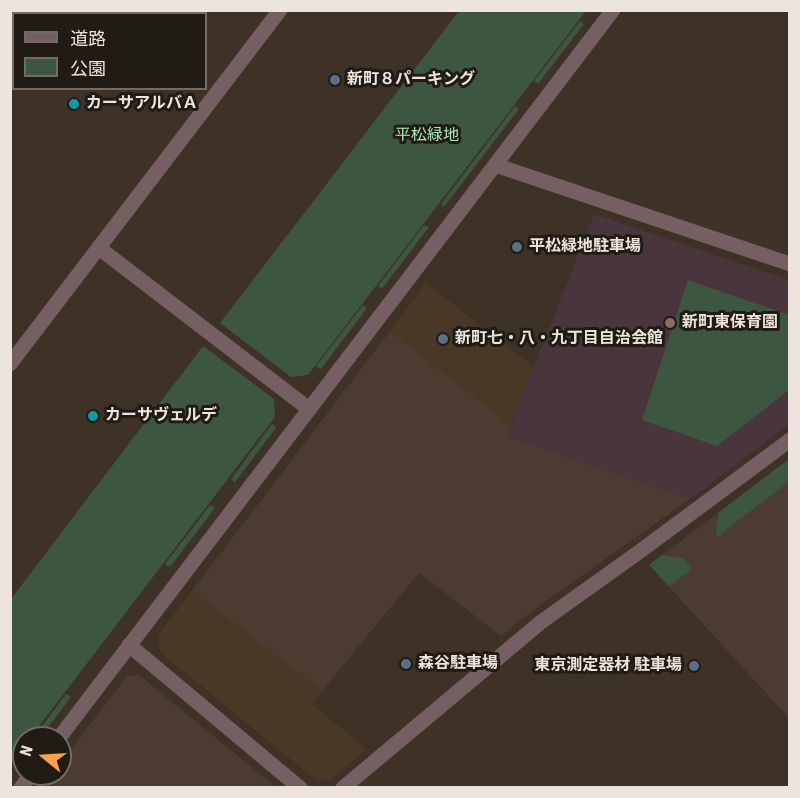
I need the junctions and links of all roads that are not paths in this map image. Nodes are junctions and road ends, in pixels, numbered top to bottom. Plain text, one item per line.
1 (280, 10) edge
2 (613, 10) edge
3 (495, 165) junction
4 (99, 248) junction
5 (789, 264) edge
6 (10, 364) edge
7 (309, 409) junction
8 (789, 440) edge
9 (129, 645) junction
10 (67, 726) edge
11 (300, 788) edge
12 (343, 788) edge

1 - 4 street
2 - 3 street
3 - 5 street
3 - 7 street
4 - 6 street
4 - 7 street
7 - 9 street
8 - 12 street
9 - 10 street
9 - 11 street

